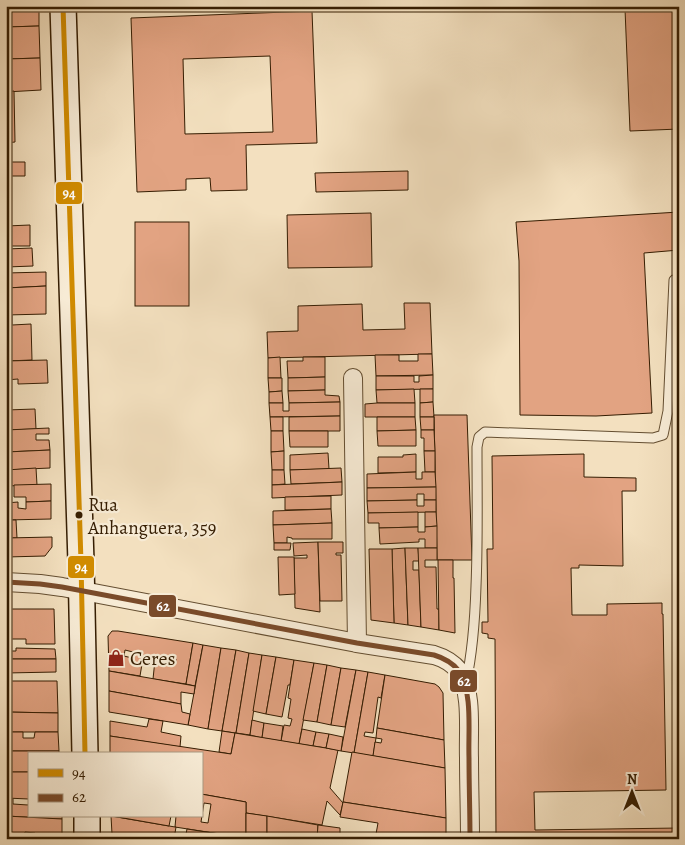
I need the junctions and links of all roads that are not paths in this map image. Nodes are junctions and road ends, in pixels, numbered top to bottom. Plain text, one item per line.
1 (63, 6) edge
2 (674, 280) dead end
3 (353, 378) dead end
4 (6, 582) edge
5 (81, 592) junction
6 (357, 643) junction
7 (465, 684) junction
8 (85, 752) edge
9 (87, 818) edge
10 (88, 839) edge
11 (470, 839) edge

1 - 5 street
2 - 7 lane
3 - 6 street
4 - 5 street
5 - 6 street
5 - 8 street
6 - 7 street
7 - 11 street
9 - 10 street

